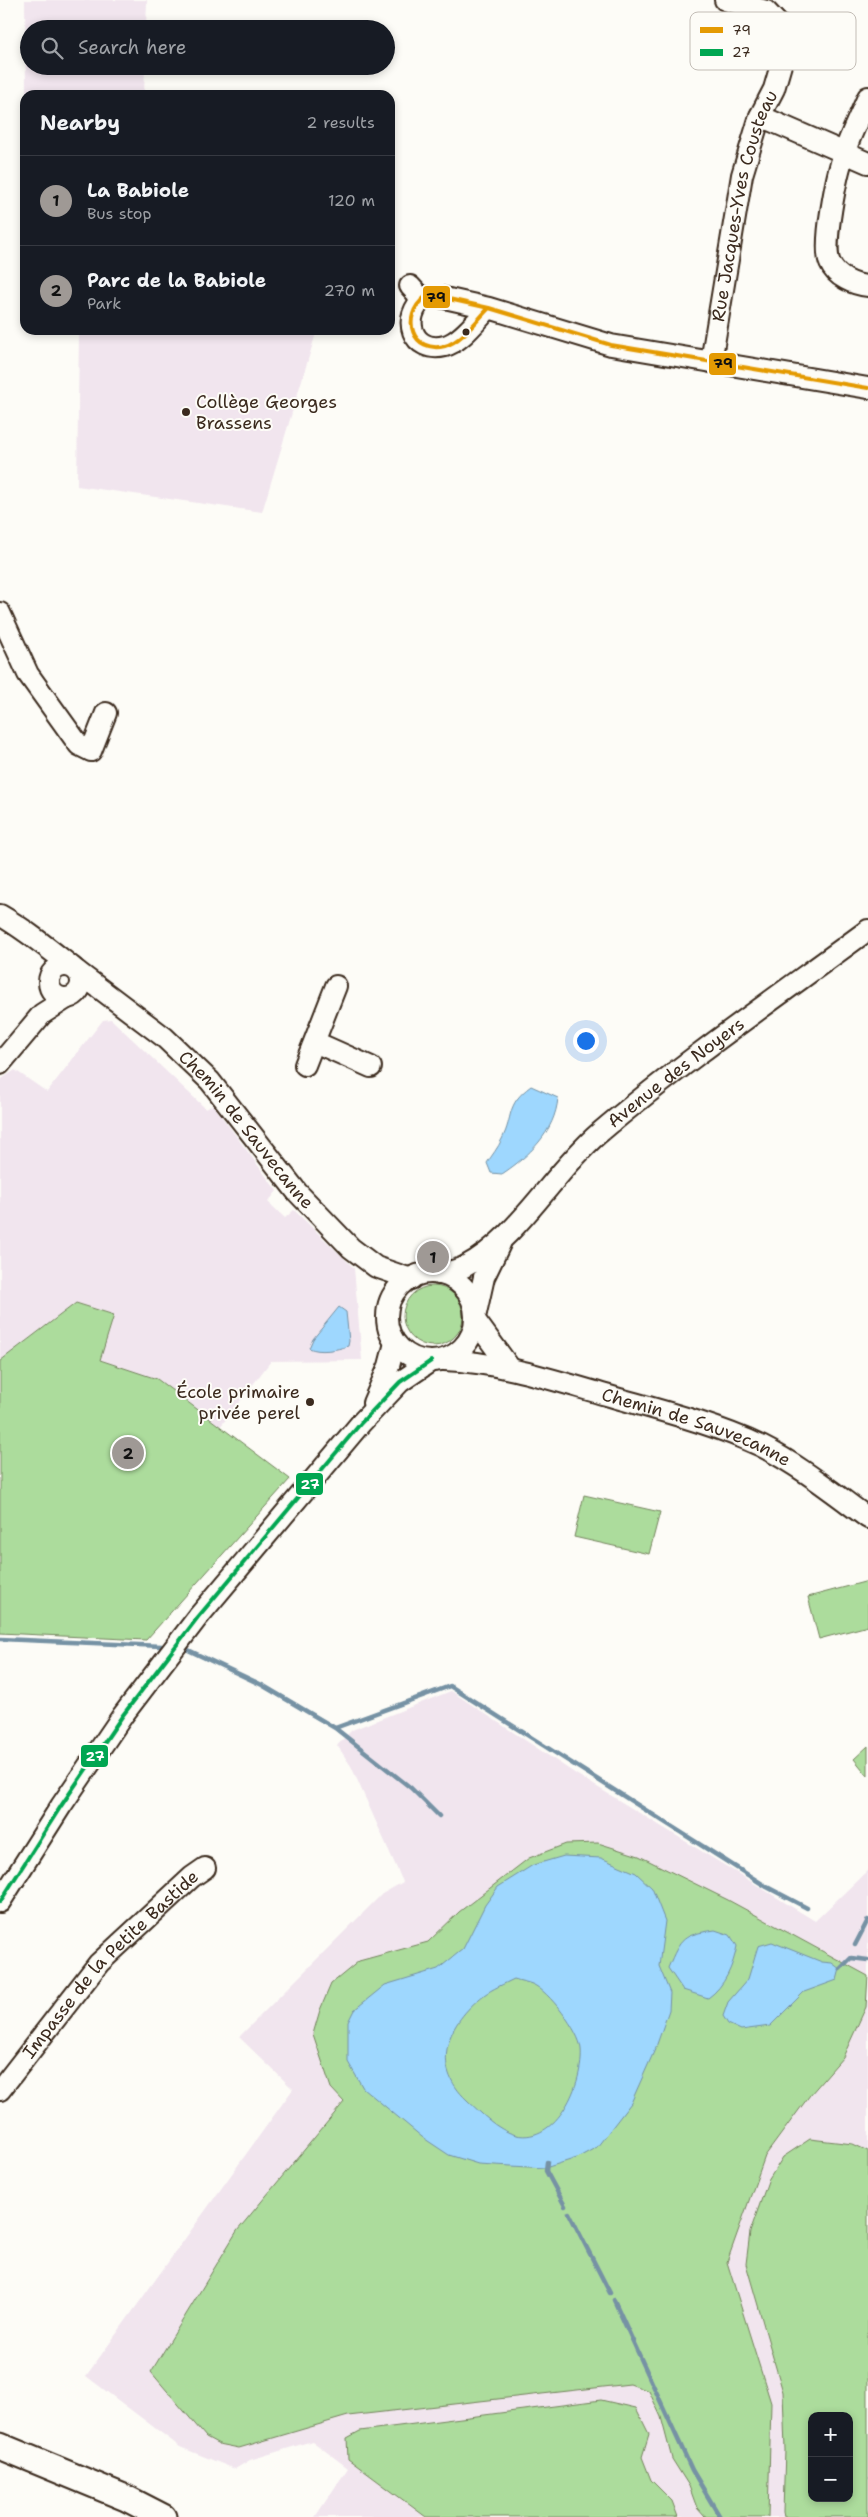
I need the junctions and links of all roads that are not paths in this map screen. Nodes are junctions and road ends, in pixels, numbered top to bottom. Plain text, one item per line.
1 (725, 0) edge
2 (767, 12) edge
3 (779, 70) edge
4 (868, 98) edge
5 (760, 116) junction
6 (844, 154) junction
7 (868, 163) edge
8 (868, 286) edge
9 (489, 308) junction
10 (711, 362) junction
11 (868, 388) edge
12 (0, 613) edge
13 (106, 712) dead end
14 (0, 915) edge
15 (868, 930) edge
16 (40, 942) junction
17 (75, 969) junction
18 (336, 986) dead end
19 (60, 989) junction
20 (112, 997) junction
21 (315, 1042) junction
22 (0, 1064) edge
23 (305, 1065) dead end
24 (371, 1067) dead end
25 (503, 1238) junction
26 (376, 1267) junction
27 (438, 1274) junction
28 (410, 1278) junction
29 (392, 1297) junction
30 (475, 1318) junction
31 (395, 1343) junction
32 (438, 1360) junction
33 (510, 1368) junction
34 (360, 1424) junction
35 (868, 1518) edge
36 (205, 1868) dead end
37 (0, 1902) edge
38 (0, 2090) edge
39 (0, 2446) edge
40 (164, 2517) edge

1 - 2 street, Rue Jacques-Yves Cousteau
3 - 5 street, Rue Jacques-Yves Cousteau
4 - 6 street
5 - 6 street
5 - 10 street, Rue Jacques-Yves Cousteau
6 - 7 street
6 - 8 street
9 - 9 street
9 - 10 street
10 - 11 street
12 - 13 street
14 - 16 street, Chemin de Sauvecanne
15 - 25 street, Avenue des Noyers
16 - 17 street, Chemin de Sauvecanne
16 - 19 street
17 - 19 street
17 - 19 street
17 - 20 street, Chemin de Sauvecanne
18 - 21 street
19 - 20 street
19 - 22 street
20 - 26 street, Chemin de Sauvecanne
21 - 23 street
21 - 24 street
25 - 27 street, Avenue des Noyers
25 - 30 street, Avenue des Noyers
26 - 28 street, Chemin de Sauvecanne
26 - 29 street, Chemin de Sauvecanne
27 - 28 street
27 - 30 street
28 - 29 street
29 - 31 street
30 - 32 street
30 - 33 street
31 - 32 street
31 - 34 street
32 - 33 street, Chemin de Sauvecanne
32 - 34 street
33 - 35 street, Chemin de Sauvecanne
34 - 37 street
36 - 38 street, Impasse de la Petite Bastide
39 - 40 main road

